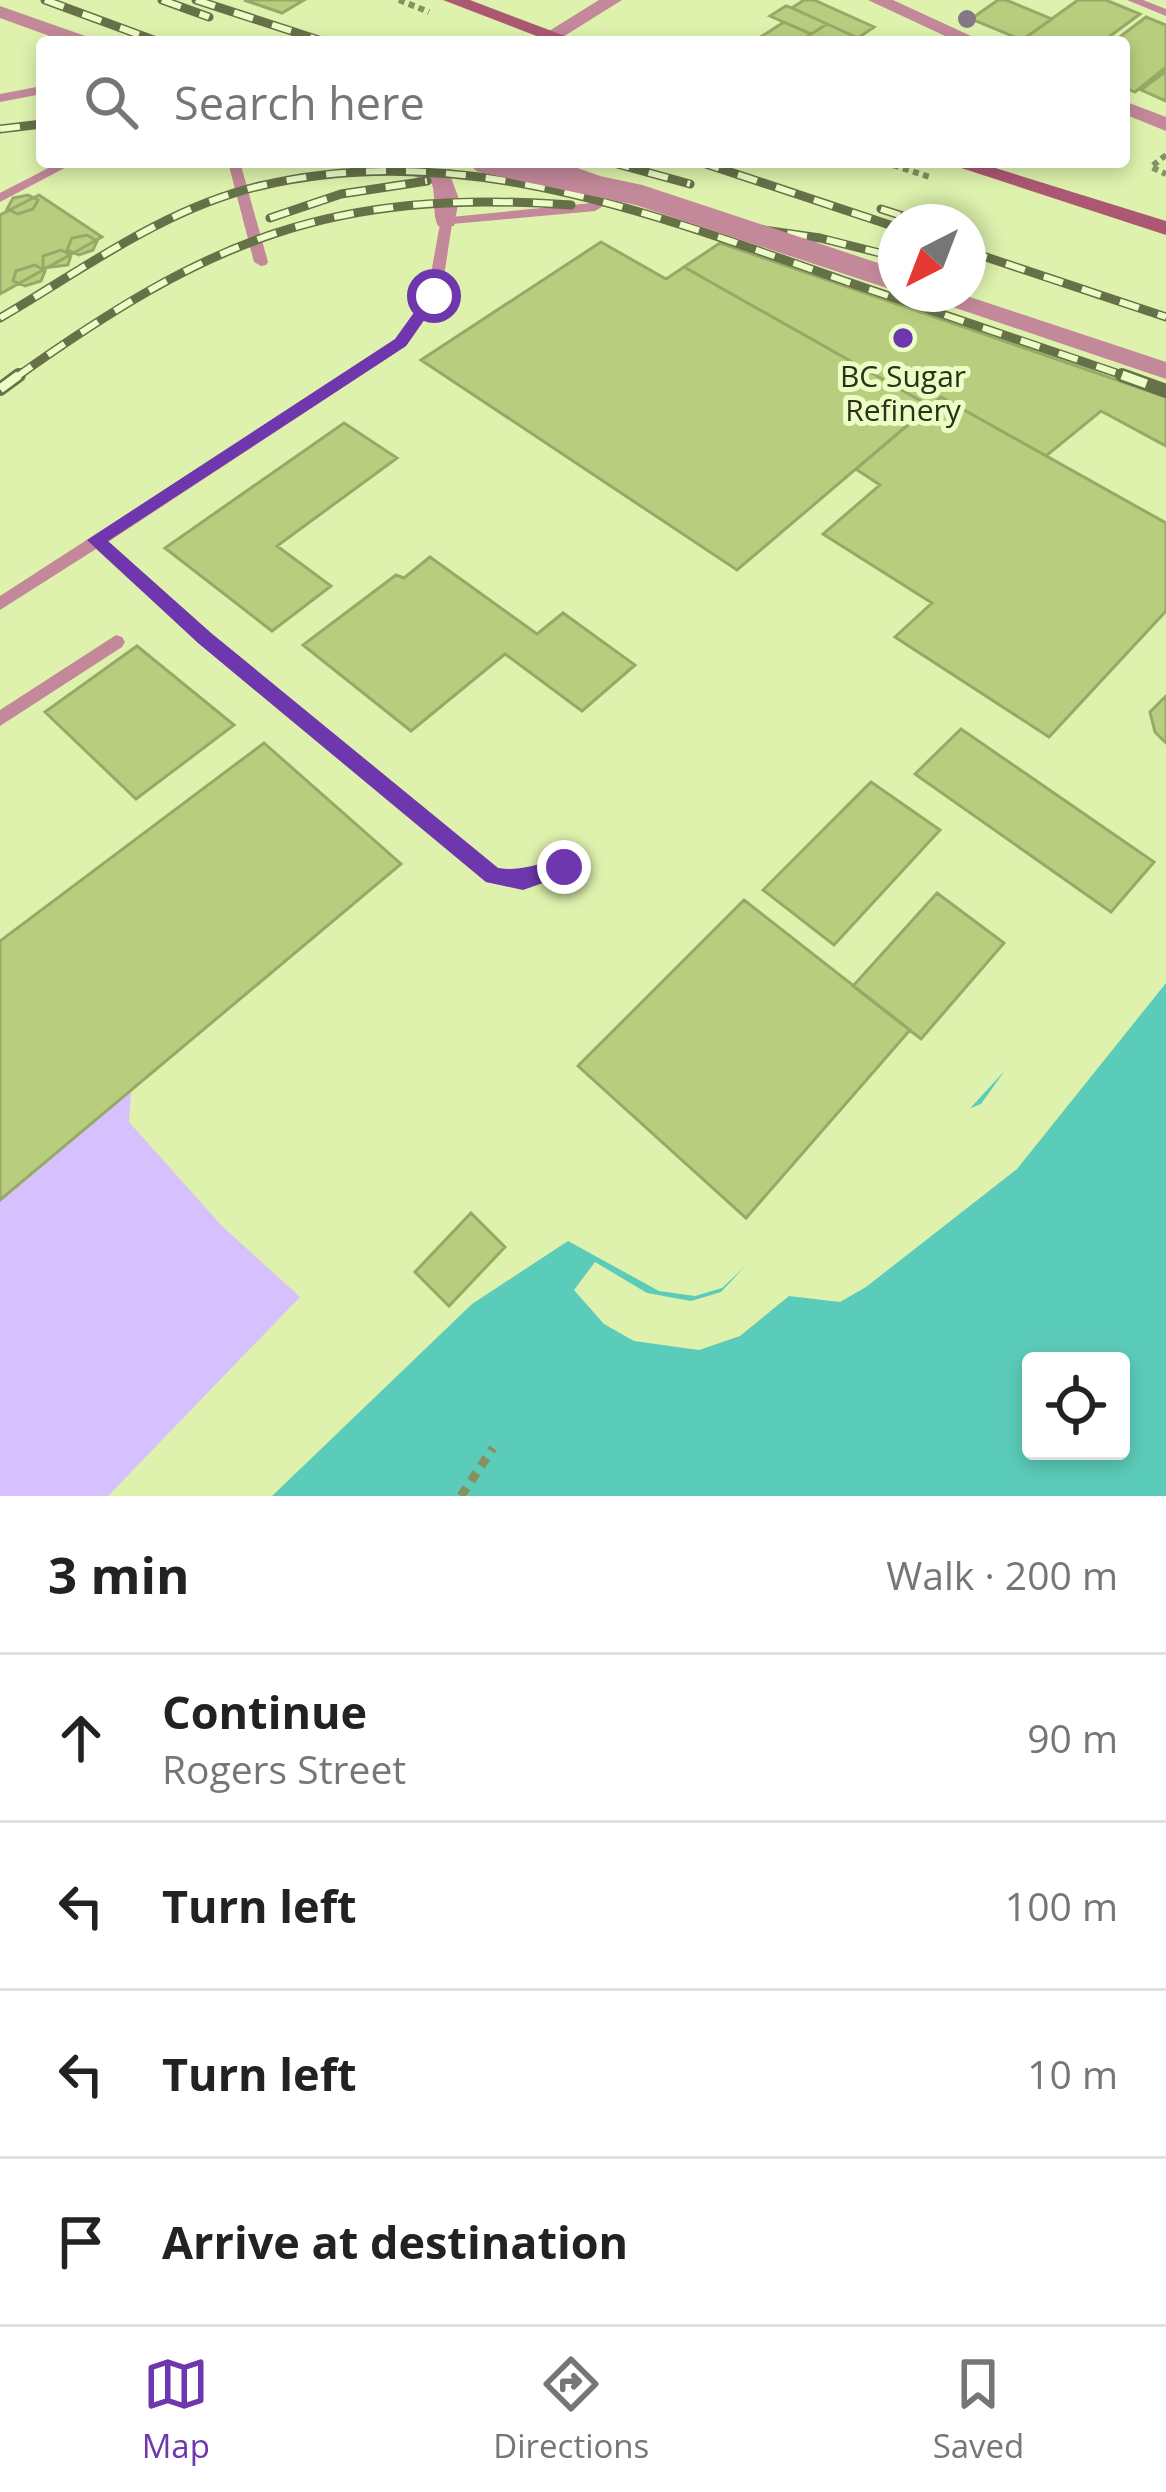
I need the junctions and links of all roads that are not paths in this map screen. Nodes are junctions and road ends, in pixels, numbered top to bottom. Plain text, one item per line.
1 (452, 0) edge
2 (613, 0) edge
3 (877, 0) edge
4 (1133, 0) edge
5 (0, 12) edge
6 (1166, 13) edge
7 (0, 29) edge
8 (67, 36) edge
9 (553, 36) edge
10 (565, 36) edge
11 (960, 36) edge
12 (36, 42) edge
13 (36, 91) edge
14 (0, 98) edge
15 (1130, 110) edge
16 (1166, 125) edge
17 (58, 168) edge
18 (236, 168) edge
19 (410, 168) edge
20 (511, 168) edge
21 (558, 168) edge
22 (972, 168) edge
23 (626, 186) junction
24 (0, 198) edge
25 (446, 221) junction
26 (1166, 228) edge
27 (261, 262) dead end
28 (878, 271) edge
29 (878, 271) edge
30 (986, 304) edge
31 (986, 310) edge
32 (1166, 368) edge
33 (96, 540) junction
34 (0, 604) edge
35 (116, 642) dead end
36 (0, 719) edge
37 (564, 867) dead end

1 - 9 main road
2 - 10 street
3 - 11 street
4 - 6 lane
5 - 8 street
7 - 12 street
13 - 14 lane
15 - 16 street
17 - 24 lane
18 - 27 lane
19 - 25 street
20 - 28 street, bridge
21 - 23 street
22 - 26 main road
23 - 25 lane
23 - 29 street
25 - 33 lane
30 - 32 street
31 - 32 street
33 - 34 lane
33 - 37 lane
35 - 36 lane

